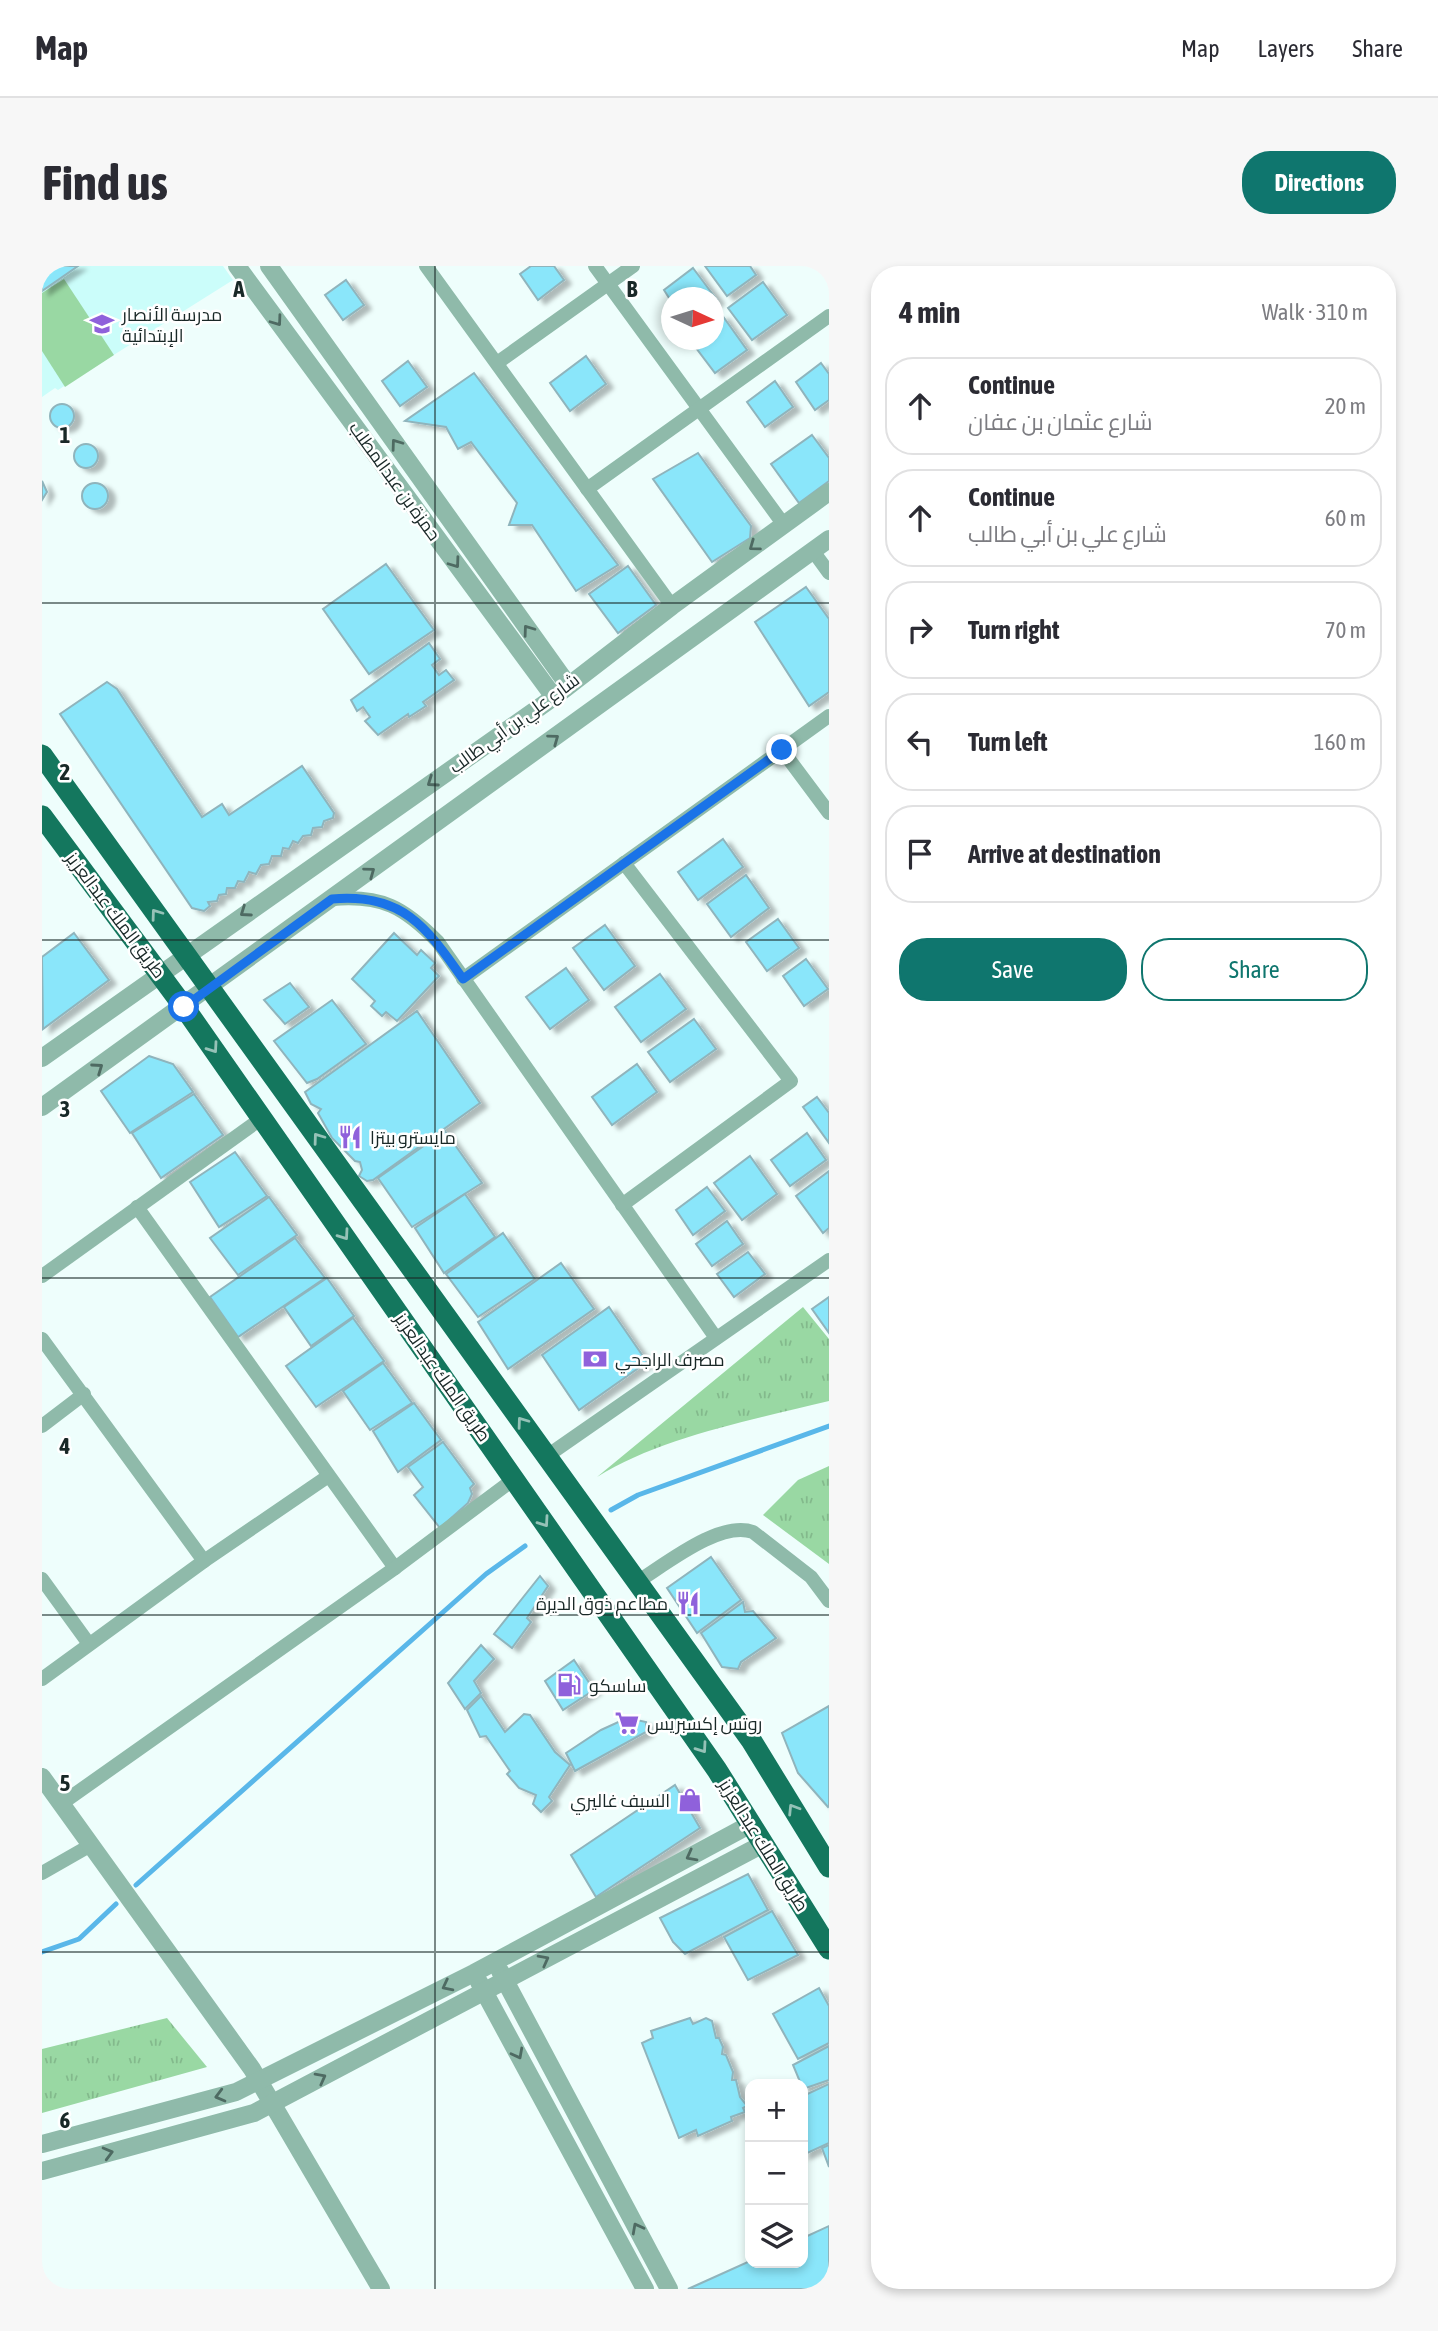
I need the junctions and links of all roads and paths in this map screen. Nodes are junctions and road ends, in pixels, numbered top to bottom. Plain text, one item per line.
1 (237, 266) edge
2 (269, 266) edge
3 (426, 266) edge
4 (595, 266) edge
5 (632, 266) edge
6 (608, 284) junction
7 (829, 316) edge
8 (497, 363) junction
9 (700, 409) junction
10 (587, 489) junction
11 (829, 492) edge
12 (784, 525) junction
13 (829, 540) edge
14 (813, 551) junction
15 (829, 573) edge
16 (672, 606) junction
17 (568, 685) junction
18 (554, 697) junction
19 (829, 716) edge
20 (782, 750) junction
21 (42, 755) edge
22 (829, 813) edge
23 (42, 816) edge
24 (624, 863) junction
25 (332, 899) junction
26 (190, 952) junction
27 (160, 974) junction
28 (463, 979) junction
29 (213, 986) junction
30 (184, 1007) junction
31 (42, 1058) edge
32 (42, 1107) edge
33 (262, 1118) junction
34 (622, 1205) junction
35 (137, 1207) junction
36 (829, 1260) edge
37 (42, 1276) edge
38 (42, 1339) edge
39 (716, 1339) junction
40 (84, 1394) junction
41 (42, 1426) edge
42 (547, 1456) junction
43 (327, 1477) junction
44 (514, 1479) junction
45 (204, 1561) junction
46 (395, 1569) junction
47 (42, 1579) edge
48 (637, 1581) junction
49 (829, 1601) edge
50 (89, 1644) junction
51 (42, 1679) edge
52 (42, 1777) edge
53 (61, 1804) junction
54 (751, 1824) junction
55 (763, 1843) junction
56 (91, 1845) junction
57 (829, 1867) edge
58 (42, 1873) edge
59 (829, 1949) edge
60 (495, 1961) junction
61 (474, 1973) junction
62 (505, 1980) junction
63 (484, 1992) junction
64 (259, 2081) junction
65 (272, 2103) junction
66 (42, 2144) edge
67 (42, 2171) edge
68 (381, 2289) edge
69 (645, 2289) edge
70 (669, 2289) edge

1 -> 18 street, حمزة بن عبدالمطلب
17 -> 2 street, حمزة بن عبدالمطلب
3 - 8 street
4 - 6 street
5 - 6 street
6 - 8 street
6 - 9 street
7 - 9 street
8 - 10 street
9 - 10 street
9 - 12 street
10 - 16 street
11 - 12 street, شارع علي بن أبي طالب
12 -> 16 street, شارع علي بن أبي طالب
13 - 14 street, شارع علي بن أبي طالب
14 - 15 street
25 -> 14 street, شارع علي بن أبي طالب
16 - 17 street, شارع علي بن أبي طالب
17 - 18 street, شارع علي بن أبي طالب
18 -> 26 street, شارع علي بن أبي طالب
19 - 20 street
20 - 22 street
20 - 24 street
26 -> 21 highway, طريق الملك عبدالعزيز
23 - 27 highway, طريق الملك عبدالعزيز
24 - 28 street
24 - 34 street
25 - 28 street
25 - 29 street, شارع علي بن أبي طالب
26 - 27 street, شارع علي بن أبي طالب
26 - 29 highway, طريق الملك عبدالعزيز
27 - 30 highway, طريق الملك عبدالعزيز
27 - 31 street, شارع علي بن أبي طالب
28 - 34 street
29 - 30 street, شارع علي بن أبي طالب
42 -> 29 highway, طريق الملك عبدالعزيز
32 -> 30 street, شارع علي بن أبي طالب
30 -> 33 highway, طريق الملك عبدالعزيز
33 - 35 street
33 -> 44 highway, طريق الملك عبدالعزيز
34 - 39 street
35 - 37 street
35 - 43 street
36 - 39 street
38 - 40 street
39 - 42 street
40 - 41 street
40 - 45 street
42 - 48 highway, طريق الملك عبدالعزيز
43 - 45 street
43 - 46 street
44 - 46 street
44 -> 54 highway, طريق الملك عبدالعزيز
45 - 50 street
46 - 53 street
47 - 50 street
48 - 49 street
57 -> 48 highway, طريق الملك عبدالعزيز
50 - 51 street
52 - 53 street
53 - 56 street
54 - 55 highway, طريق الملك عبدالعزيز
54 -> 60 street
55 - 59 highway, طريق الملك عبدالعزيز
62 -> 55 street
56 - 58 street
56 - 64 street
60 - 61 street
60 - 62 street
61 - 63 street
61 -> 64 street
62 - 63 street
70 -> 62 street
65 -> 63 street
63 -> 69 street
64 - 65 street
64 -> 66 street
67 -> 65 street
65 - 68 street

